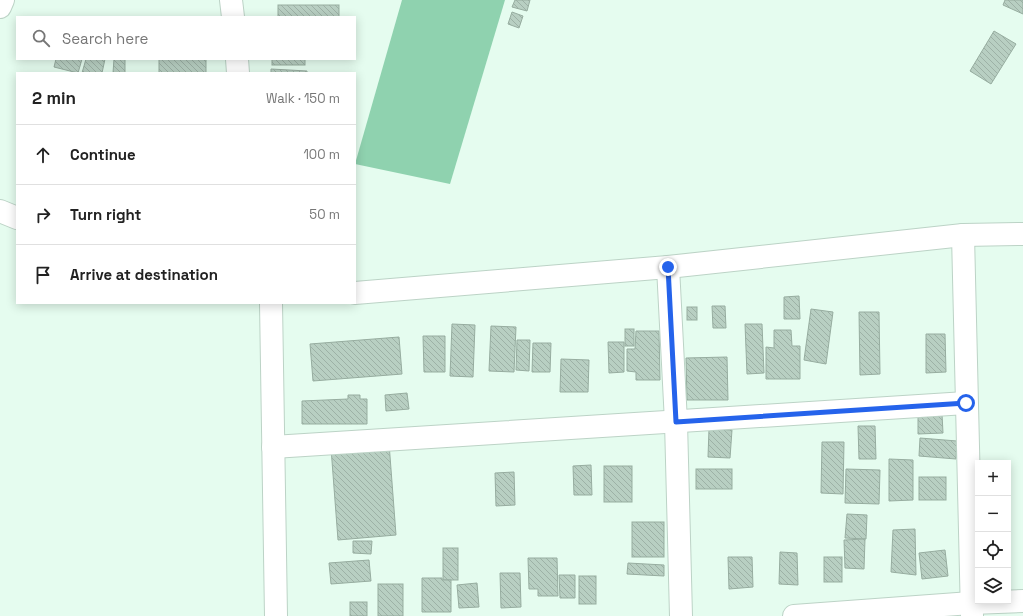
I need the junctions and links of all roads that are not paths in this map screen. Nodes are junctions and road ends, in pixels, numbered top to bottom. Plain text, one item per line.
1 (3, 0) edge
2 (231, 0) edge
3 (0, 7) edge
4 (233, 16) edge
5 (237, 60) edge
6 (238, 72) edge
7 (0, 211) edge
8 (16, 218) edge
9 (1023, 234) edge
10 (963, 235) junction
11 (668, 267) junction
12 (356, 293) edge
13 (271, 304) edge
14 (966, 403) junction
15 (676, 422) junction
16 (273, 447) junction
17 (1023, 601) edge
18 (971, 609) edge
19 (276, 616) edge
20 (681, 616) edge
21 (794, 616) edge

1 - 3 street
2 - 4 street
5 - 6 street
7 - 8 street
9 - 10 street
10 - 11 street
10 - 14 street
11 - 12 street
11 - 15 street
13 - 16 street
14 - 15 street
14 - 18 street
15 - 16 street
15 - 20 street
16 - 19 street
17 - 18 street
18 - 21 street

